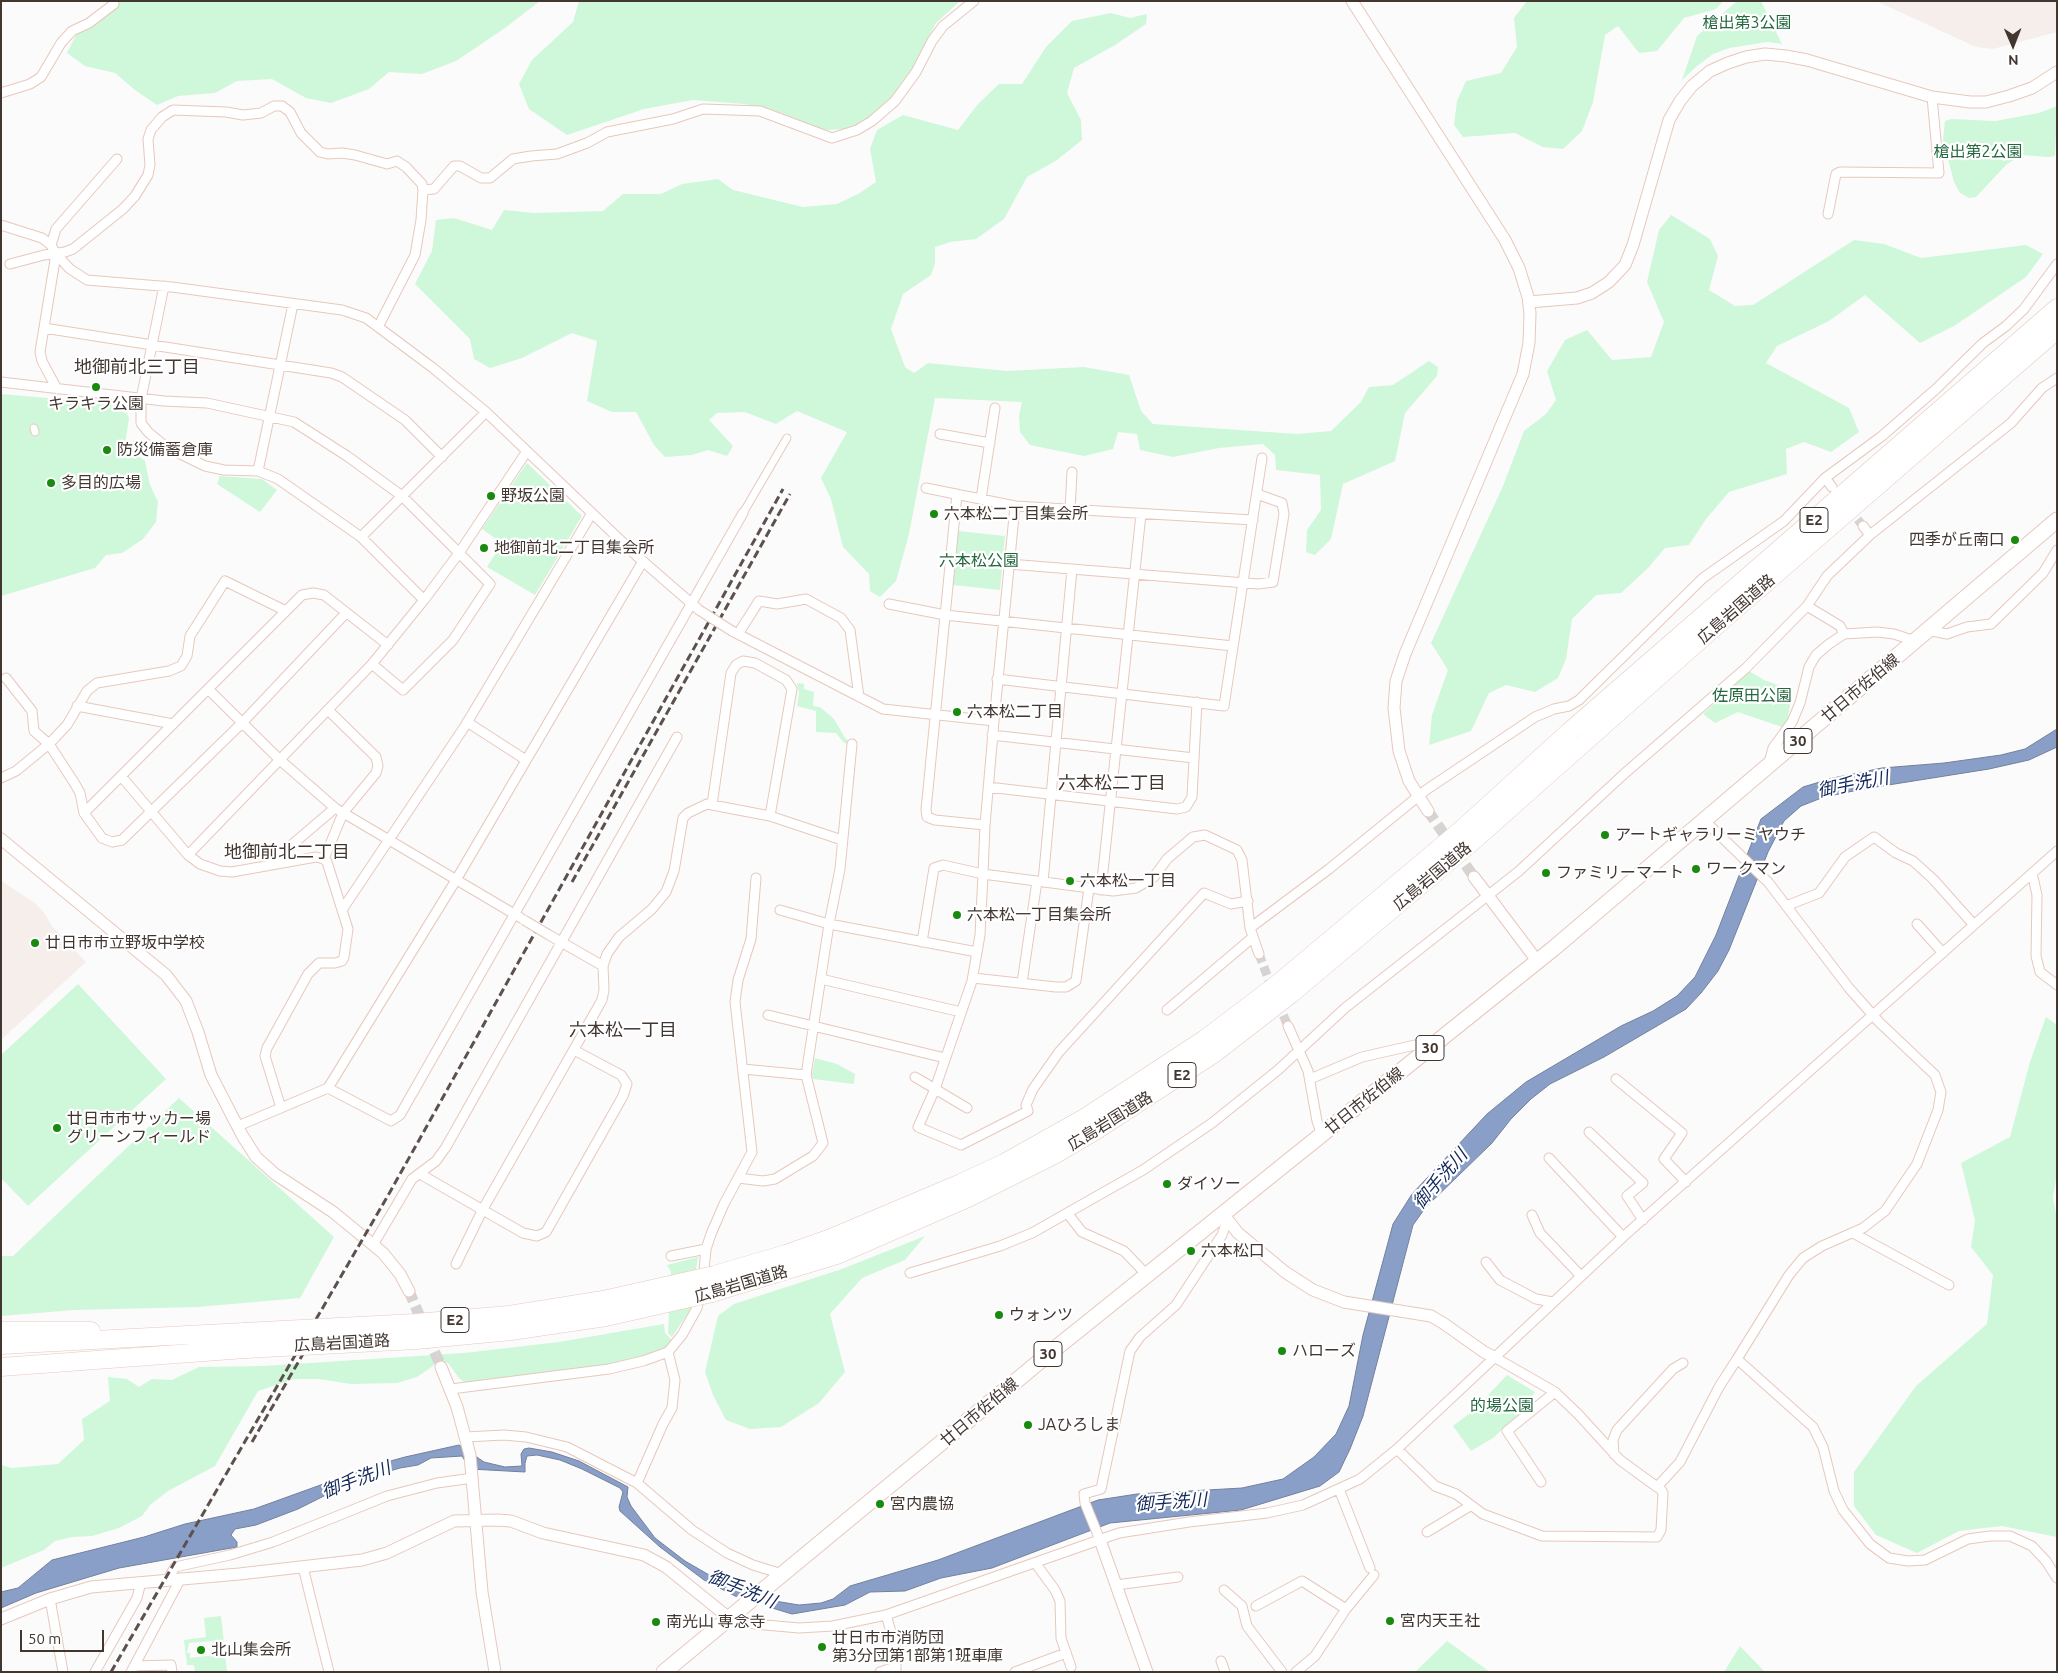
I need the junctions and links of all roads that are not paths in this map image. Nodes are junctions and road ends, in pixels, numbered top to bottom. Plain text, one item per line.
1 (974, 1) edge
2 (1352, 1) edge
3 (114, 4) dead end
4 (2057, 72) edge
5 (1, 94) edge
6 (1932, 96) junction
7 (111, 160) dead end
8 (423, 190) junction
9 (1828, 214) dead end
10 (1, 225) edge
11 (51, 245) junction
12 (56, 254) junction
13 (10, 264) dead end
14 (2057, 264) edge
15 (164, 286) junction
16 (1528, 302) junction
17 (293, 304) junction
18 (2057, 308) edge
19 (378, 326) junction
20 (44, 328) junction
21 (2057, 330) edge
22 (152, 345) junction
23 (280, 365) junction
24 (2057, 378) edge
25 (1, 382) edge
26 (57, 389) junction
27 (141, 398) junction
28 (995, 408) dead end
29 (486, 412) junction
30 (270, 416) junction
31 (940, 434) dead end
32 (787, 438) dead end
33 (990, 443) junction
34 (527, 451) junction
35 (442, 456) junction
36 (1262, 458) dead end
37 (258, 471) junction
38 (1072, 472) dead end
39 (1825, 478) junction
40 (1832, 487) dead end
41 (926, 488) dead end
42 (957, 494) junction
43 (1257, 494) junction
44 (402, 496) junction
45 (981, 499) junction
46 (1015, 506) junction
47 (1070, 510) junction
48 (592, 513) junction
49 (744, 513) joint
50 (1141, 514) junction
51 (1253, 520) junction
52 (2057, 520) edge
53 (1863, 526) tunnel mouth
54 (1870, 535) junction
55 (362, 537) junction
56 (2057, 550) edge
57 (459, 553) junction
58 (643, 561) junction
59 (1009, 564) junction
60 (1072, 569) junction
61 (1135, 574) junction
62 (1243, 582) junction
63 (424, 600) junction
64 (691, 603) junction
65 (889, 604) dead end
66 (1807, 606) junction
67 (286, 611) junction
68 (346, 613) junction
69 (945, 615) junction
70 (1003, 621) junction
71 (1066, 628) junction
72 (1928, 630) junction
73 (735, 633) junction
74 (1844, 634) junction
75 (1128, 635) junction
76 (1915, 641) junction
77 (388, 645) junction
78 (1233, 646) junction
79 (372, 664) junction
80 (6, 678) dead end
81 (997, 679) junction
82 (1061, 686) junction
83 (208, 689) junction
84 (1122, 694) junction
85 (859, 697) junction
86 (1198, 702) junction
87 (77, 706) junction
88 (328, 710) junction
89 (936, 715) junction
90 (994, 721) junction
91 (467, 722) junction
92 (242, 723) junction
93 (173, 724) junction
94 (992, 736) junction
95 (677, 737) dead end
96 (1055, 742) junction
97 (49, 744) junction
98 (852, 744) dead end
99 (1116, 749) junction
100 (1194, 758) junction
101 (280, 760) junction
102 (526, 760) junction
103 (1768, 766) junction
104 (121, 776) junction
105 (1, 778) edge
106 (988, 787) junction
107 (1050, 794) junction
108 (1418, 797) junction
109 (1110, 802) junction
110 (712, 806) junction
111 (339, 810) junction
112 (1428, 811) tunnel mouth
113 (151, 812) junction
114 (84, 813) junction
115 (770, 816) junction
116 (1705, 821) junction
117 (984, 825) junction
118 (1, 839) edge
119 (389, 840) junction
120 (842, 840) junction
121 (2057, 851) edge
122 (188, 855) junction
123 (324, 859) junction
124 (267, 866) junction
125 (2032, 873) junction
126 (983, 874) junction
127 (756, 878) dead end
128 (1474, 878) tunnel mouth
129 (456, 880) junction
130 (1040, 882) junction
131 (1089, 888) junction
132 (1101, 890) junction
133 (1488, 896) junction
134 (1248, 901) junction
135 (1786, 906) junction
136 (342, 910) junction
137 (780, 910) dead end
138 (520, 918) junction
139 (829, 924) junction
140 (1917, 924) dead end
141 (1974, 926) junction
142 (1250, 928) junction
143 (1252, 938) junction
144 (562, 942) junction
145 (922, 942) junction
146 (977, 952) junction
147 (1943, 953) junction
148 (1259, 954) tunnel mouth
149 (1538, 962) junction
150 (603, 966) junction
151 (973, 978) junction
152 (821, 979) junction
153 (1022, 984) junction
154 (2057, 985) edge
155 (1166, 1010) dead end
156 (961, 1012) junction
157 (768, 1015) dead end
158 (1874, 1016) junction
159 (813, 1026) junction
160 (1288, 1026) tunnel mouth
161 (1434, 1046) junction
162 (574, 1050) junction
163 (1299, 1050) junction
164 (945, 1058) junction
165 (743, 1069) junction
166 (806, 1075) junction
167 (915, 1078) dead end
168 (1310, 1079) junction
169 (1616, 1079) dead end
170 (328, 1088) junction
171 (934, 1089) junction
172 (281, 1108) junction
173 (967, 1108) dead end
174 (238, 1126) junction
175 (1589, 1132) dead end
176 (1322, 1135) junction
177 (1550, 1158) dead end
178 (420, 1174) junction
179 (738, 1178) junction
180 (1686, 1182) junction
181 (483, 1209) junction
182 (1068, 1214) junction
183 (1532, 1215) dead end
184 (1225, 1218) junction
185 (1643, 1220) junction
186 (1853, 1233) junction
187 (1624, 1237) junction
188 (373, 1245) junction
189 (706, 1249) junction
190 (671, 1256) dead end
191 (1486, 1262) dead end
192 (456, 1264) dead end
193 (910, 1273) dead end
194 (1147, 1275) junction
195 (1581, 1276) junction
196 (1949, 1286) dead end
197 (409, 1291) tunnel mouth
198 (1553, 1302) junction
199 (4, 1340) edge
200 (244, 1340) junction
201 (668, 1352) junction
202 (1494, 1357) junction
203 (1736, 1360) junction
204 (1683, 1363) dead end
205 (5, 1367) edge
206 (441, 1367) tunnel mouth
207 (451, 1389) junction
208 (1555, 1392) junction
209 (467, 1440) junction
210 (1397, 1449) junction
211 (1614, 1454) junction
212 (473, 1478) junction
213 (637, 1482) junction
214 (1541, 1482) dead end
215 (1659, 1487) junction
216 (1340, 1489) junction
217 (1470, 1506) junction
218 (476, 1520) junction
219 (1427, 1532) dead end
220 (1099, 1536) junction
221 (1036, 1564) junction
222 (303, 1567) junction
223 (780, 1576) junction
224 (181, 1578) junction
225 (1178, 1578) dead end
226 (2057, 1578) edge
227 (168, 1579) junction
228 (141, 1582) junction
229 (1116, 1585) junction
230 (1224, 1590) dead end
231 (50, 1599) junction
232 (1256, 1606) dead end
233 (1346, 1609) junction
234 (886, 1615) junction
235 (729, 1618) junction
236 (1, 1619) edge
237 (1066, 1653) junction
238 (1221, 1662) dead end
239 (1071, 1667) dead end
240 (132, 1669) edge
241 (896, 1670) edge
242 (63, 1672) edge
243 (95, 1672) edge
244 (172, 1672) edge
245 (329, 1672) edge
246 (496, 1672) edge
247 (664, 1672) edge
248 (880, 1672) edge
249 (1015, 1672) edge
250 (1147, 1672) edge
251 (1225, 1672) edge
252 (1282, 1672) edge
253 (1296, 1672) edge

1 - 8 street
2 - 16 street
3 - 5 street
4 - 6 street
6 - 9 street
6 - 16 street
7 - 11 street
8 - 12 street
8 - 19 street
10 - 11 street
11 - 12 street
12 - 13 street
12 - 15 street
12 - 20 street
14 - 39 street
15 - 17 street
15 - 22 street
16 - 108 street
17 - 19 street
17 - 23 street
18 - 200 highway, 広島岩国道路 / E2, bridge
19 - 29 street
20 - 22 street
20 - 26 street
21 - 200 highway, 広島岩国道路 / E2, bridge
22 - 23 street
22 - 27 street
23 - 30 street
23 - 35 street
24 - 54 street
25 - 26 street
26 - 27 street
27 - 30 street
27 - 37 street
28 - 33 street
29 - 34 street
29 - 35 street
30 - 37 street
30 - 44 street
31 - 33 street
32 - 49 street
33 - 45 street
34 - 48 street
34 - 57 street
35 - 44 street
36 - 43 street
37 - 55 street
38 - 47 street
39 - 40 street
39 - 108 street
41 - 42 street
42 - 45 street
42 - 69 street
43 - 51 street
43 - 62 street
44 - 55 street
44 - 57 street
45 - 46 street
46 - 47 street
46 - 59 street
47 - 50 street
48 - 58 street
48 - 91 street
49 - 64 street
50 - 51 street
50 - 61 street
51 - 62 street
52 - 72 main road, 廿日市佐伯線 / 30
53 - 54 street
54 - 66 street
55 - 63 street
56 - 72 street
57 - 63 street
57 - 79 street
58 - 64 street
58 - 102 street
59 - 60 street
59 - 70 street
60 - 61 street
60 - 71 street
61 - 62 street
61 - 75 street
62 - 78 street
63 - 77 street
64 - 73 street, bridge
64 - 138 street
65 - 69 street
66 - 74 street
66 - 133 street
67 - 68 street
67 - 83 street
67 - 87 street
68 - 77 street
68 - 92 street
69 - 70 street
69 - 89 street
70 - 71 street
70 - 81 street
71 - 75 street
71 - 82 street
72 - 76 main road, 廿日市佐伯線 / 30
73 - 85 street
73 - 85 street
74 - 76 street
74 - 103 street
75 - 78 street
75 - 84 street
76 - 103 main road, 廿日市佐伯線 / 30
77 - 79 street
78 - 86 street
79 - 88 street
80 - 97 street
81 - 82 street
81 - 90 street
82 - 84 street
82 - 96 street
83 - 92 street
83 - 93 street
84 - 86 street
84 - 99 street
85 - 89 street
86 - 100 street
87 - 93 street
87 - 97 street
88 - 101 street
88 - 111 street
89 - 90 street
89 - 117 street
90 - 94 street
91 - 102 street
91 - 119 street
92 - 101 street
92 - 113 street
93 - 104 street
94 - 96 street
94 - 106 street
95 - 144 street
96 - 99 street
96 - 107 street
97 - 105 street
97 - 114 street
98 - 120 street
99 - 100 street
99 - 109 street
100 - 109 street
101 - 111 street
101 - 122 street
102 - 129 street
103 - 116 main road, 廿日市佐伯線 / 30
104 - 113 street
104 - 114 street
106 - 107 street
106 - 117 street
107 - 109 street
107 - 130 street
108 - 112 street
108 - 142 street
109 - 132 street
110 - 115 street
110 - 115 street
110 - 150 street
111 - 119 street
111 - 123 street
111 - 124 street
113 - 114 street
113 - 122 street
115 - 120 street
116 - 135 street
116 - 149 main road, 廿日市佐伯線 / 30
117 - 126 street
118 - 174 street
119 - 129 street
119 - 136 street
120 - 139 street
121 - 125 street
122 - 124 street
123 - 124 street
123 - 136 street
125 - 141 street
125 - 154 street
126 - 130 street
126 - 145 street
126 - 146 street
127 - 165 street
128 - 133 street
129 - 138 street
129 - 170 street
130 - 131 street
130 - 153 street
131 - 132 street
131 - 153 street
132 - 134 street
133 - 149 street
133 - 163 street
134 - 142 street
134 - 171 street
135 - 141 street
135 - 158 street
136 - 172 street
137 - 139 street
138 - 144 street, bridge
138 - 170 street
139 - 145 street
139 - 152 street
140 - 147 street
141 - 147 street
142 - 143 street
143 - 148 street
143 - 155 street
144 - 150 street
144 - 178 street
145 - 146 street
146 - 151 street
147 - 158 street
149 - 161 main road, 廿日市佐伯線 / 30
150 - 162 street
151 - 153 street
151 - 156 street
152 - 156 street
152 - 159 street
156 - 164 street
157 - 159 street
158 - 180 street
158 - 186 street
159 - 164 street
159 - 166 street
160 - 163 street
161 - 168 street
161 - 176 main road, 廿日市佐伯線 / 30
162 - 181 street
162 - 181 street
163 - 168 street
163 - 182 street
164 - 171 street
165 - 166 street
165 - 179 street
166 - 179 street
167 - 171 street
168 - 176 street
169 - 180 street
170 - 172 street
171 - 173 street
172 - 174 street
174 - 188 street
175 - 185 street
176 - 184 main road, 廿日市佐伯線 / 30
177 - 187 street
178 - 181 street
178 - 188 street
179 - 189 street
180 - 185 street
181 - 192 street
182 - 193 street
182 - 194 street
183 - 195 street
184 - 194 main road, 廿日市佐伯線 / 30
184 - 202 street
184 - 220 street
185 - 187 street
186 - 196 street
186 - 203 street
187 - 195 street
188 - 197 street
189 - 190 street
189 - 201 street
191 - 198 street
194 - 223 main road, 廿日市佐伯線 / 30
195 - 198 street
198 - 202 street
199 - 200 highway, 広島岩国道路 / E2
200 - 205 highway, 広島岩国道路 / E2
201 - 207 street
201 - 213 street
202 - 208 street
202 - 210 street
203 - 215 street
203 - 226 street
204 - 211 street
206 - 207 street
207 - 209 street
208 - 211 street
208 - 214 street
209 - 212 street
209 - 213 street
210 - 216 street
210 - 217 street
211 - 215 street
212 - 218 street
212 - 227 street
213 - 223 street
215 - 217 street
216 - 220 street
216 - 233 street
217 - 219 street
218 - 222 street
218 - 235 street
218 - 246 street
220 - 221 street
220 - 229 street
221 - 234 street
221 - 237 street
222 - 224 street
222 - 245 street
223 - 235 main road, 廿日市佐伯線 / 30
224 - 227 street
224 - 240 street
225 - 229 street
227 - 228 street
228 - 231 street
228 - 243 street
229 - 250 street
230 - 252 street
231 - 236 street
231 - 242 street
232 - 233 street
233 - 253 street
234 - 235 street
234 - 241 street
235 - 247 main road, 廿日市佐伯線 / 30
237 - 239 street
237 - 249 street
238 - 251 street
240 - 244 street
241 - 248 street

